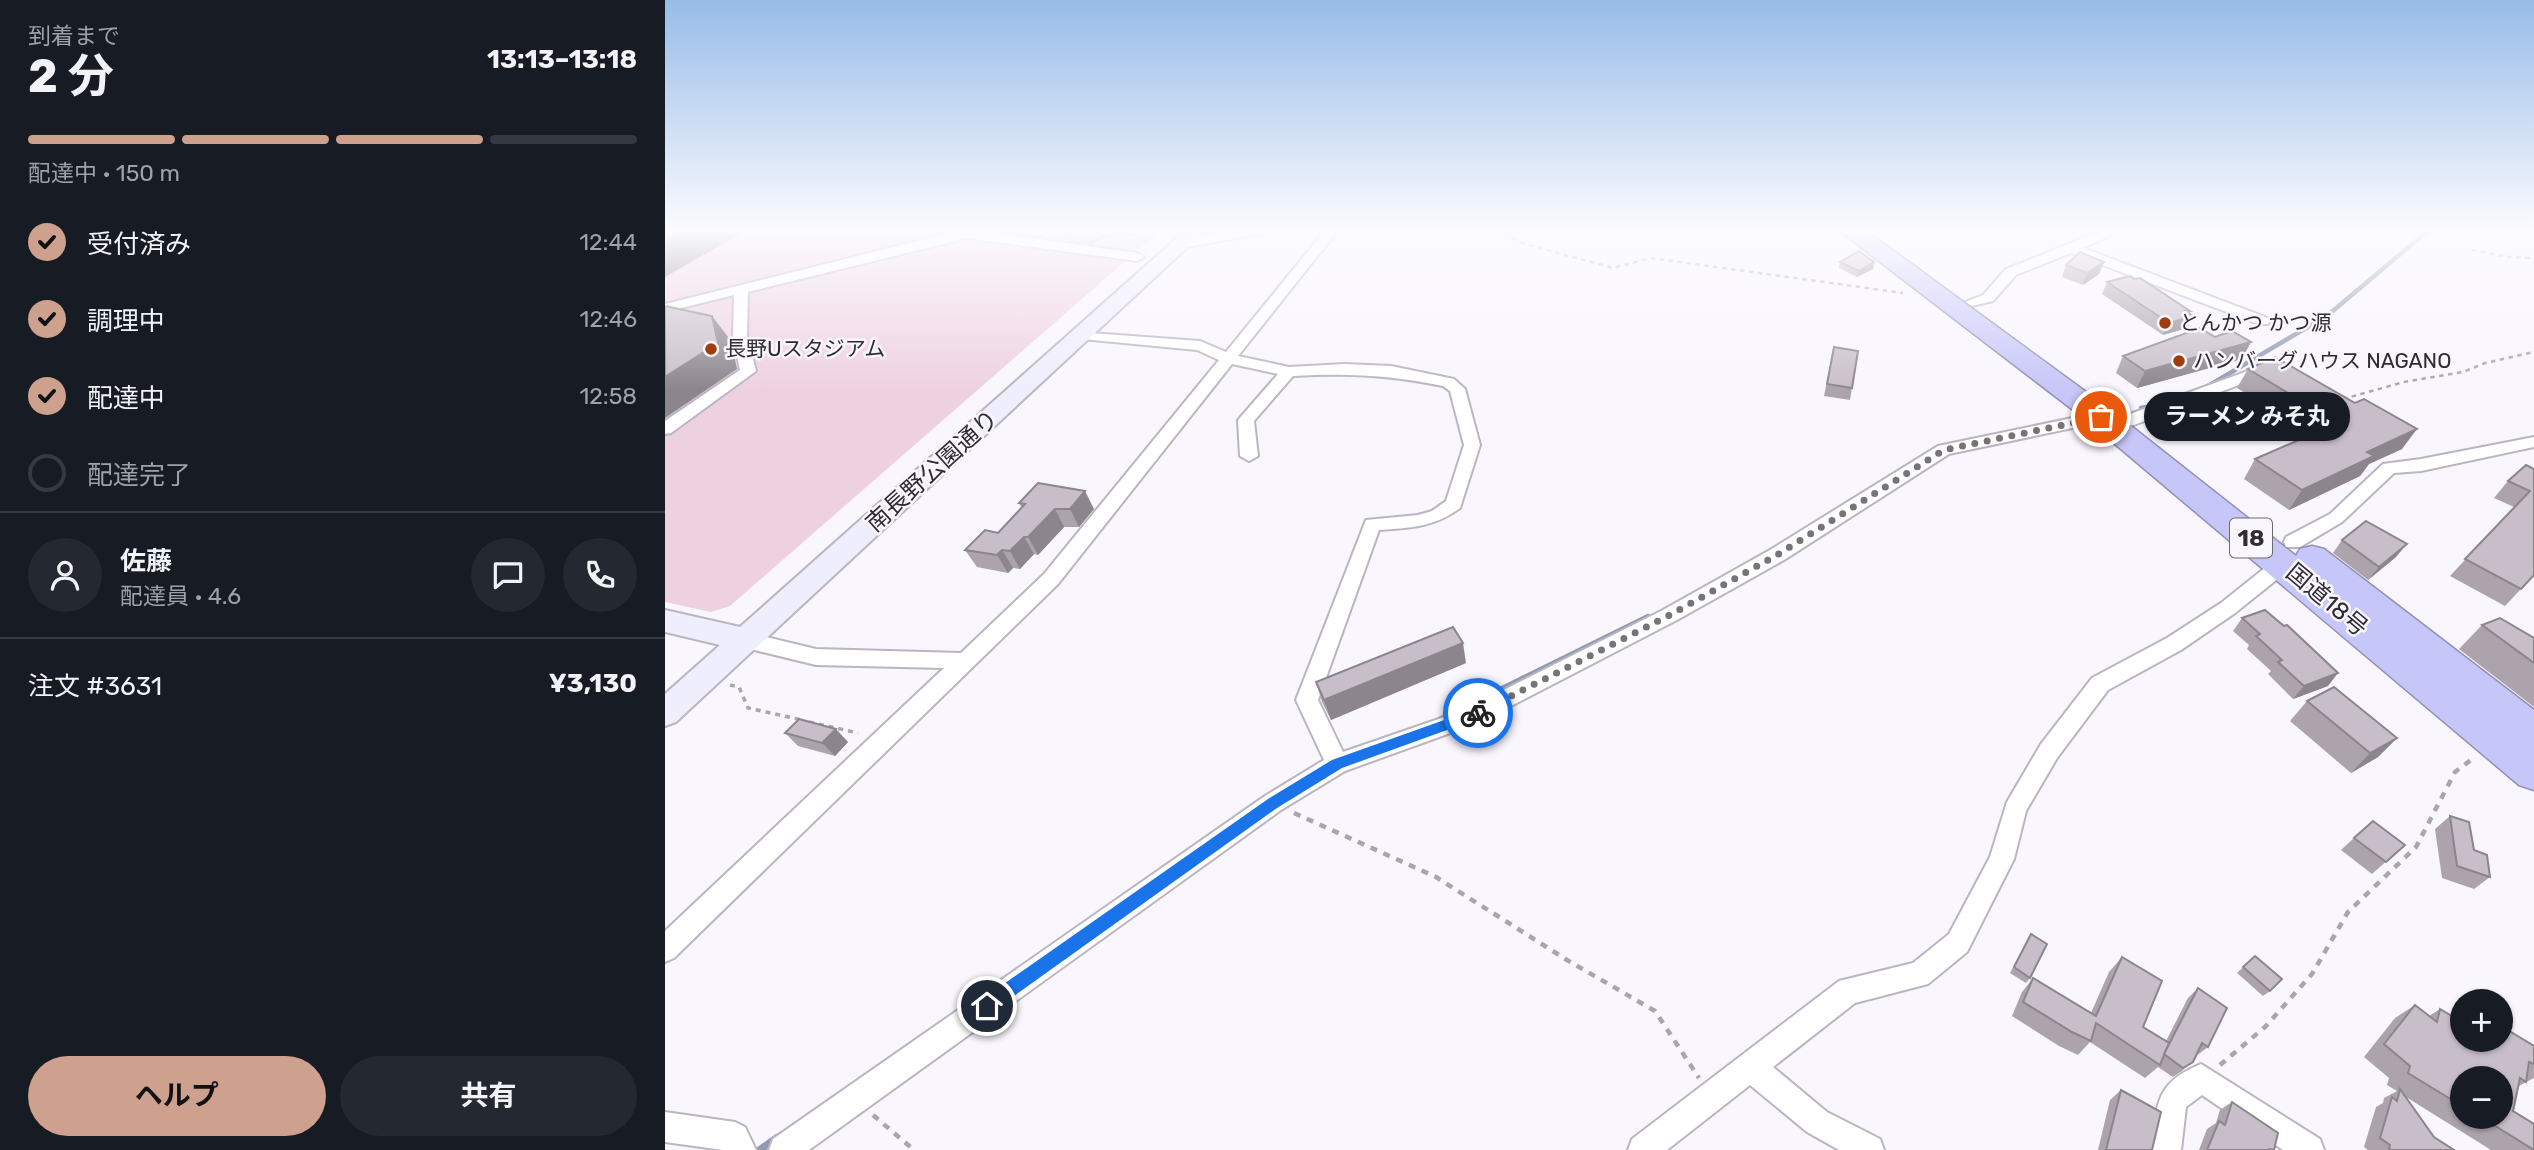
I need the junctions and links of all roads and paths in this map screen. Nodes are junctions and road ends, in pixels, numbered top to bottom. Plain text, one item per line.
1 (770, 283) edge
2 (1132, 283) edge
3 (1136, 283) edge
4 (1290, 283) edge
5 (1834, 283) edge
6 (1924, 283) edge
7 (1946, 283) edge
8 (2002, 283) edge
9 (2162, 283) edge
10 (741, 290) junction
11 (1915, 296) dead end
12 (1972, 302) junction
13 (665, 309) edge
14 (2263, 321) dead end
15 (1082, 335) junction
16 (2534, 352) edge
17 (1229, 359) junction
18 (2266, 366) edge
19 (1289, 372) junction
20 (2331, 403) edge
21 (2115, 419) junction
22 (665, 429) edge
23 (2534, 442) edge
24 (1249, 456) dead end
25 (2288, 553) junction
26 (665, 621) edge
27 (734, 637) junction
28 (967, 660) junction
29 (704, 677) junction
30 (665, 687) edge
31 (665, 713) edge
32 (857, 733) dead end
33 (2534, 733) edge
34 (2497, 741) junction
35 (1337, 764) junction
36 (2534, 772) edge
37 (1273, 803) junction
38 (665, 949) edge
39 (1750, 1067) junction
40 (2201, 1077) junction
41 (1711, 1098) junction
42 (856, 1099) junction
43 (665, 1127) edge
44 (741, 1150) edge
45 (783, 1150) edge
46 (914, 1150) edge
47 (1643, 1150) edge
48 (1869, 1150) edge
49 (2166, 1150) edge
50 (2309, 1150) edge

1 - 10 street
2 - 27 street, 南長野公園通り
3 - 15 street, 南長野公園通り
4 - 17 street
5 - 11 path
6 - 21 highway, 国道18号 / 18
7 - 12 highway, 国道18号 / 18
8 - 12 street
9 - 14 street
10 - 13 street
10 - 22 street
12 - 21 highway, 国道18号 / 18
15 - 17 street
15 - 27 street, 南長野公園通り
16 - 20 path
17 - 19 street
17 - 28 street
18 - 21 street
19 - 24 street
19 - 35 street
21 - 25 highway, 国道18号 / 18
21 - 35 street
23 - 25 street
25 - 33 highway, 国道18号 / 18
25 - 34 highway, 国道18号 / 18
25 - 39 street
26 - 27 street
27 - 28 street
27 - 29 street, 南長野公園通り
27 - 30 street, 南長野公園通り
28 - 38 street
29 - 31 street, 南長野公園通り
29 - 32 path
34 - 36 highway, 国道18号 / 18
34 - 40 path
35 - 37 street
37 - 41 path
37 - 42 street
39 - 41 street
39 - 48 street
40 - 49 street
40 - 50 street
41 - 47 street
42 - 45 street
42 - 46 path
43 - 44 street

